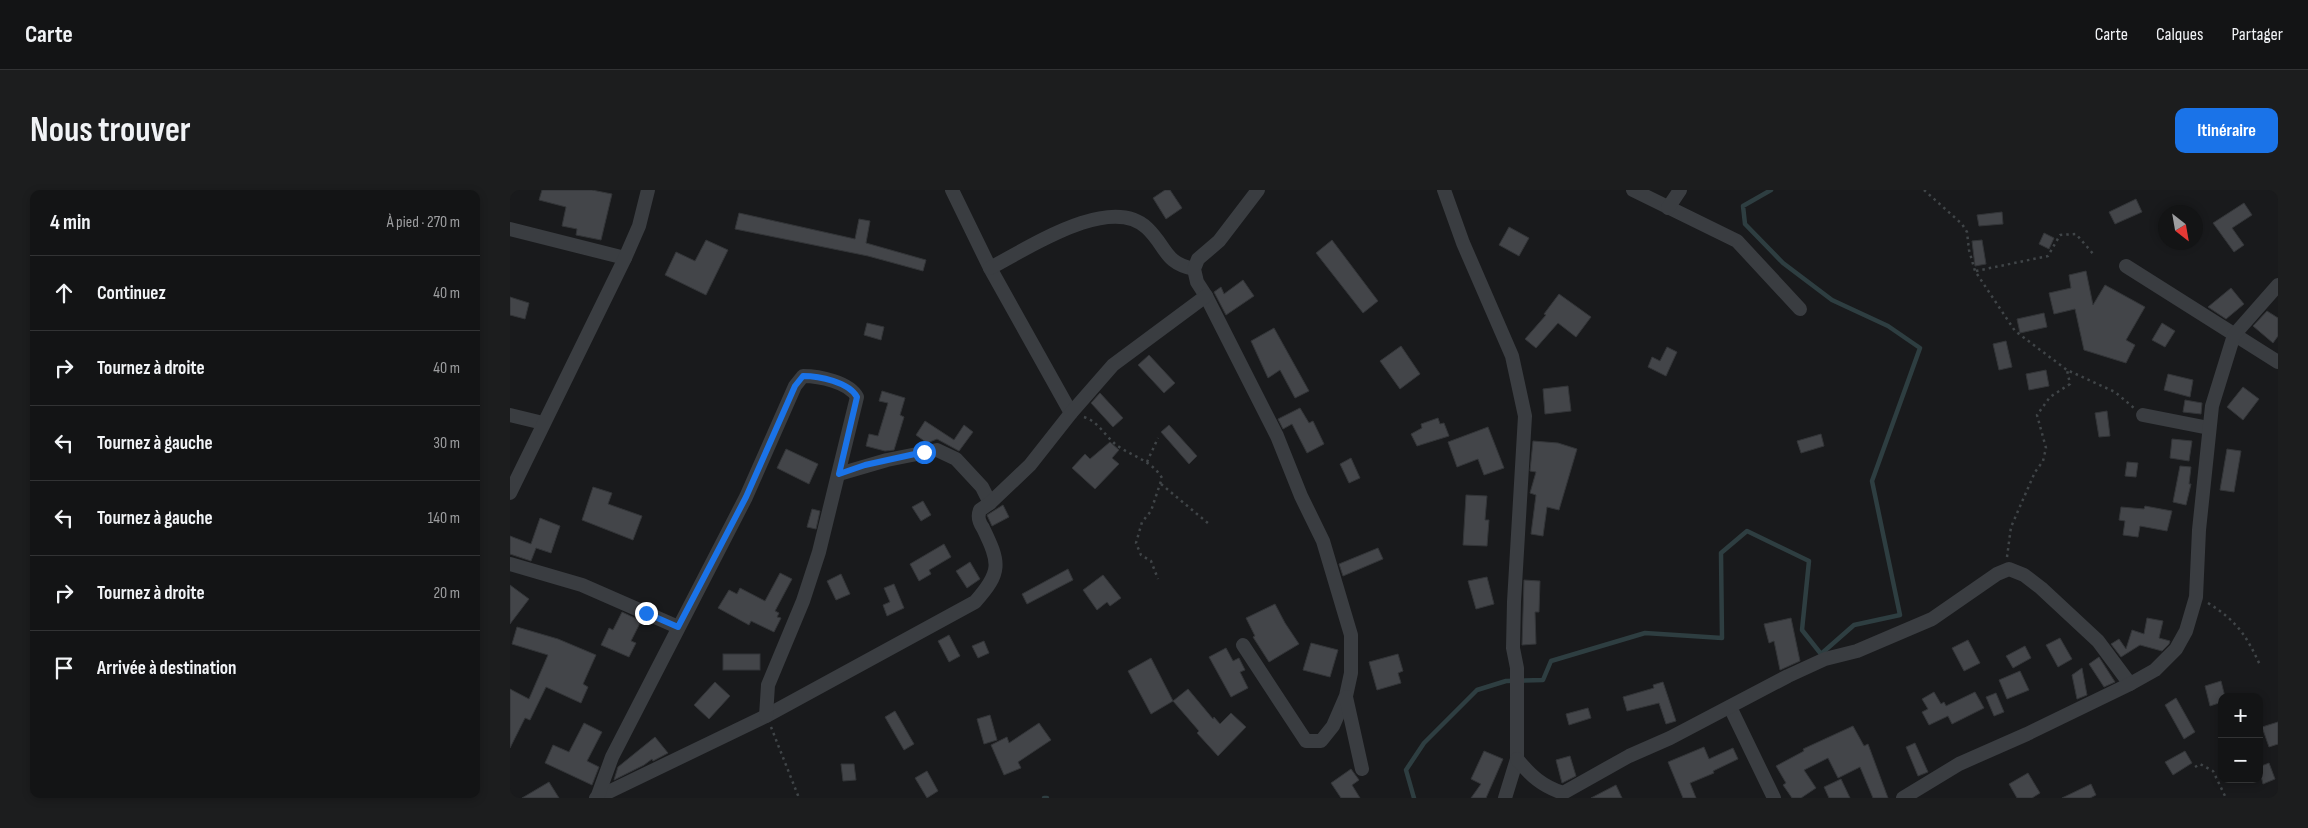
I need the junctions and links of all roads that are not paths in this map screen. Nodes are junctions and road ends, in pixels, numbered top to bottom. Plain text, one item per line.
1 (648, 190) edge
2 (952, 190) edge
3 (1258, 190) edge
4 (1444, 190) edge
5 (1633, 190) edge
6 (1680, 190) edge
7 (1668, 208) junction
8 (510, 229) edge
9 (626, 258) junction
10 (2126, 266) dead end
11 (990, 268) junction
12 (1194, 270) junction
13 (2278, 285) edge
14 (1206, 296) junction
15 (1800, 309) dead end
16 (2234, 334) junction
17 (2278, 362) edge
18 (1071, 413) junction
19 (510, 415) edge
20 (2144, 415) road end
21 (544, 423) junction
22 (2209, 428) junction
23 (839, 474) junction
24 (510, 493) edge
25 (990, 503) junction
26 (510, 564) edge
27 (678, 627) junction
28 (1243, 645) dead end
29 (2130, 684) junction
30 (1346, 696) junction
31 (1730, 706) junction
32 (766, 716) junction
33 (1517, 759) junction
34 (1362, 769) dead end
35 (596, 798) edge
36 (1505, 798) edge
37 (1774, 798) edge
38 (1903, 798) edge

1 - 9 street
2 - 11 street
3 - 12 street
4 - 33 street
5 - 7 street
6 - 7 street
7 - 15 street
8 - 9 street
9 - 21 street
10 - 16 street
11 - 12 street
11 - 18 street
12 - 14 street
13 - 16 street
14 - 18 street
14 - 30 street
16 - 17 street
16 - 22 street
18 - 25 street
19 - 21 street
20 - 22 street
21 - 24 street
22 - 29 street
23 - 25 street
23 - 27 street
23 - 32 street
25 - 32 street
26 - 27 street
27 - 35 street
28 - 30 street
29 - 31 street
29 - 38 street
30 - 34 street
31 - 33 street
31 - 37 street
32 - 35 street
33 - 36 street

